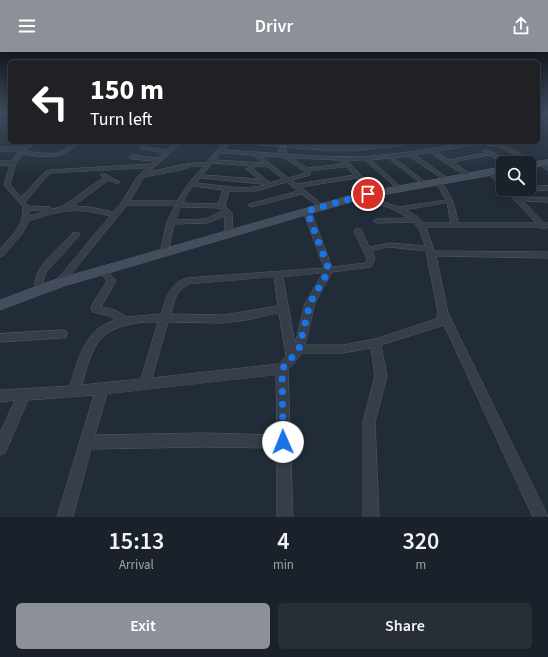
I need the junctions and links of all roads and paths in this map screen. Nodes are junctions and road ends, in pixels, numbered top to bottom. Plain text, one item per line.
1 (31, 144) edge
2 (74, 144) edge
3 (177, 144) edge
4 (226, 144) edge
5 (291, 144) edge
6 (319, 144) edge
7 (342, 144) edge
8 (382, 144) edge
9 (396, 144) joint
10 (469, 144) edge
11 (496, 144) edge
12 (0, 148) edge
13 (142, 148) dead end
14 (323, 148) junction
15 (346, 148) junction
16 (22, 151) junction
17 (220, 151) junction
18 (432, 151) junction
19 (168, 152) junction
20 (254, 153) junction
21 (491, 153) junction
22 (410, 154) junction
23 (286, 155) junction
24 (496, 156) edge
25 (132, 157) dead end
26 (341, 158) junction
27 (356, 158) junction
28 (366, 158) junction
29 (390, 158) junction
30 (159, 160) junction
31 (447, 162) junction
32 (0, 163) edge
33 (12, 163) junction
34 (208, 164) junction
35 (257, 164) junction
36 (347, 165) junction
37 (540, 165) edge
38 (152, 166) junction
39 (268, 166) junction
40 (249, 169) junction
41 (85, 170) junction
42 (307, 170) junction
43 (496, 171) edge
44 (489, 172) junction
45 (140, 176) junction
46 (197, 176) junction
47 (358, 176) junction
48 (470, 176) junction
49 (0, 177) edge
50 (9, 177) junction
51 (108, 178) junction
52 (496, 179) edge
53 (288, 180) junction
54 (442, 181) junction
55 (117, 182) dead end
56 (192, 184) junction
57 (267, 184) junction
58 (426, 184) junction
59 (295, 186) junction
60 (548, 188) edge
61 (227, 189) junction
62 (400, 189) junction
63 (536, 189) edge
64 (304, 192) junction
65 (376, 193) junction
66 (359, 196) junction
67 (513, 196) edge
68 (517, 200) junction
69 (548, 200) edge
70 (450, 201) junction
71 (21, 202) junction
72 (125, 203) junction
73 (179, 204) junction
74 (251, 205) dead end
75 (67, 207) junction
76 (322, 207) junction
77 (26, 208) junction
78 (224, 209) junction
79 (398, 209) junction
80 (55, 210) junction
81 (307, 211) junction
82 (116, 215) junction
83 (26, 220) junction
84 (377, 221) dead end
85 (171, 222) junction
86 (418, 223) junction
87 (455, 225) junction
88 (546, 227) edge
89 (358, 231) dead end
90 (229, 233) junction
91 (76, 235) dead end
92 (367, 250) junction
93 (430, 251) junction
94 (164, 252) junction
95 (0, 254) edge
96 (548, 255) edge
97 (329, 270) junction
98 (103, 271) junction
99 (278, 274) junction
100 (59, 283) junction
101 (40, 290) junction
102 (0, 305) edge
103 (283, 309) junction
104 (443, 313) junction
105 (165, 318) junction
106 (126, 320) junction
107 (62, 334) dead end
108 (0, 338) edge
109 (375, 343) junction
110 (299, 349) junction
111 (292, 357) junction
112 (282, 369) junction
113 (144, 384) junction
114 (102, 388) junction
115 (75, 390) junction
116 (24, 394) junction
117 (0, 396) edge
118 (87, 442) junction
119 (283, 442) junction
120 (0, 448) edge
121 (65, 517) edge
122 (275, 517) edge
123 (285, 517) edge
124 (371, 517) edge
125 (541, 517) edge

1 - 16 street
2 - 16 street
3 - 19 street
4 - 17 street
5 - 14 street
5 - 23 street
6 - 14 street
7 - 15 street
8 - 9 street
8 - 15 street
9 - 22 street
10 - 18 street
10 - 21 street
11 - 37 street
12 - 16 street
13 - 19 street
14 - 15 street
15 - 27 street
16 - 33 street
17 - 20 street
17 - 34 street
18 - 22 street
18 - 31 street
19 - 30 street
20 - 23 street
20 - 39 street
21 - 24 street
21 - 31 street
22 - 29 street
22 - 54 street
23 - 26 street
23 - 42 street
25 - 30 street
26 - 27 street
26 - 36 street
27 - 28 street
28 - 29 street
28 - 62 street
29 - 58 street
30 - 38 street
31 - 48 street
32 - 33 street
33 - 50 street
34 - 35 street
34 - 40 street
34 - 45 street
34 - 46 street
35 - 39 street
35 - 40 street
36 - 42 street
36 - 47 street
38 - 41 street
38 - 45 street
39 - 53 street
40 - 57 street
41 - 51 street
41 - 71 street
42 - 53 street
43 - 44 street
44 - 48 street
44 - 52 street
45 - 72 street
46 - 56 street
46 - 57 street
47 - 59 street
47 - 65 street
48 - 54 street
49 - 50 street
50 - 71 street
51 - 55 street
51 - 75 street
53 - 57 street
53 - 59 street
54 - 58 street
54 - 70 street
56 - 61 street
56 - 73 street
57 - 61 street
58 - 62 street
59 - 64 street
60 - 63 street
61 - 78 street
62 - 65 street
64 - 74 street
64 - 76 street
65 - 66 street
66 - 76 street
66 - 79 street
67 - 68 street
68 - 69 street
68 - 88 street
70 - 79 street
70 - 87 street
71 - 77 street
72 - 73 street
72 - 82 street
73 - 78 street
73 - 85 street
75 - 80 street
75 - 82 street
76 - 81 street
77 - 80 street
77 - 83 street
78 - 85 street
78 - 90 street
79 - 86 street
80 - 83 street
81 - 90 street
81 - 97 street
82 - 100 street
83 - 95 street
84 - 86 street
85 - 94 street
86 - 87 street
86 - 93 street
87 - 88 street
89 - 92 street
90 - 94 street
91 - 101 street
92 - 93 street
92 - 97 street
93 - 96 street
93 - 104 street
94 - 98 street
97 - 99 street
97 - 110 street
98 - 100 street
98 - 106 street
99 - 103 street
99 - 105 street
100 - 101 street
101 - 102 street
103 - 105 street
103 - 111 street
104 - 109 street
104 - 125 street
105 - 106 street
105 - 113 street
106 - 115 street
107 - 108 street
109 - 110 street
109 - 124 street
110 - 111 street
111 - 112 street
112 - 113 street
112 - 119 street
113 - 114 street
114 - 115 street
114 - 118 street
115 - 116 street
116 - 117 street
116 - 120 street
118 - 119 street
118 - 121 street
119 - 123 street
122 - 123 street

